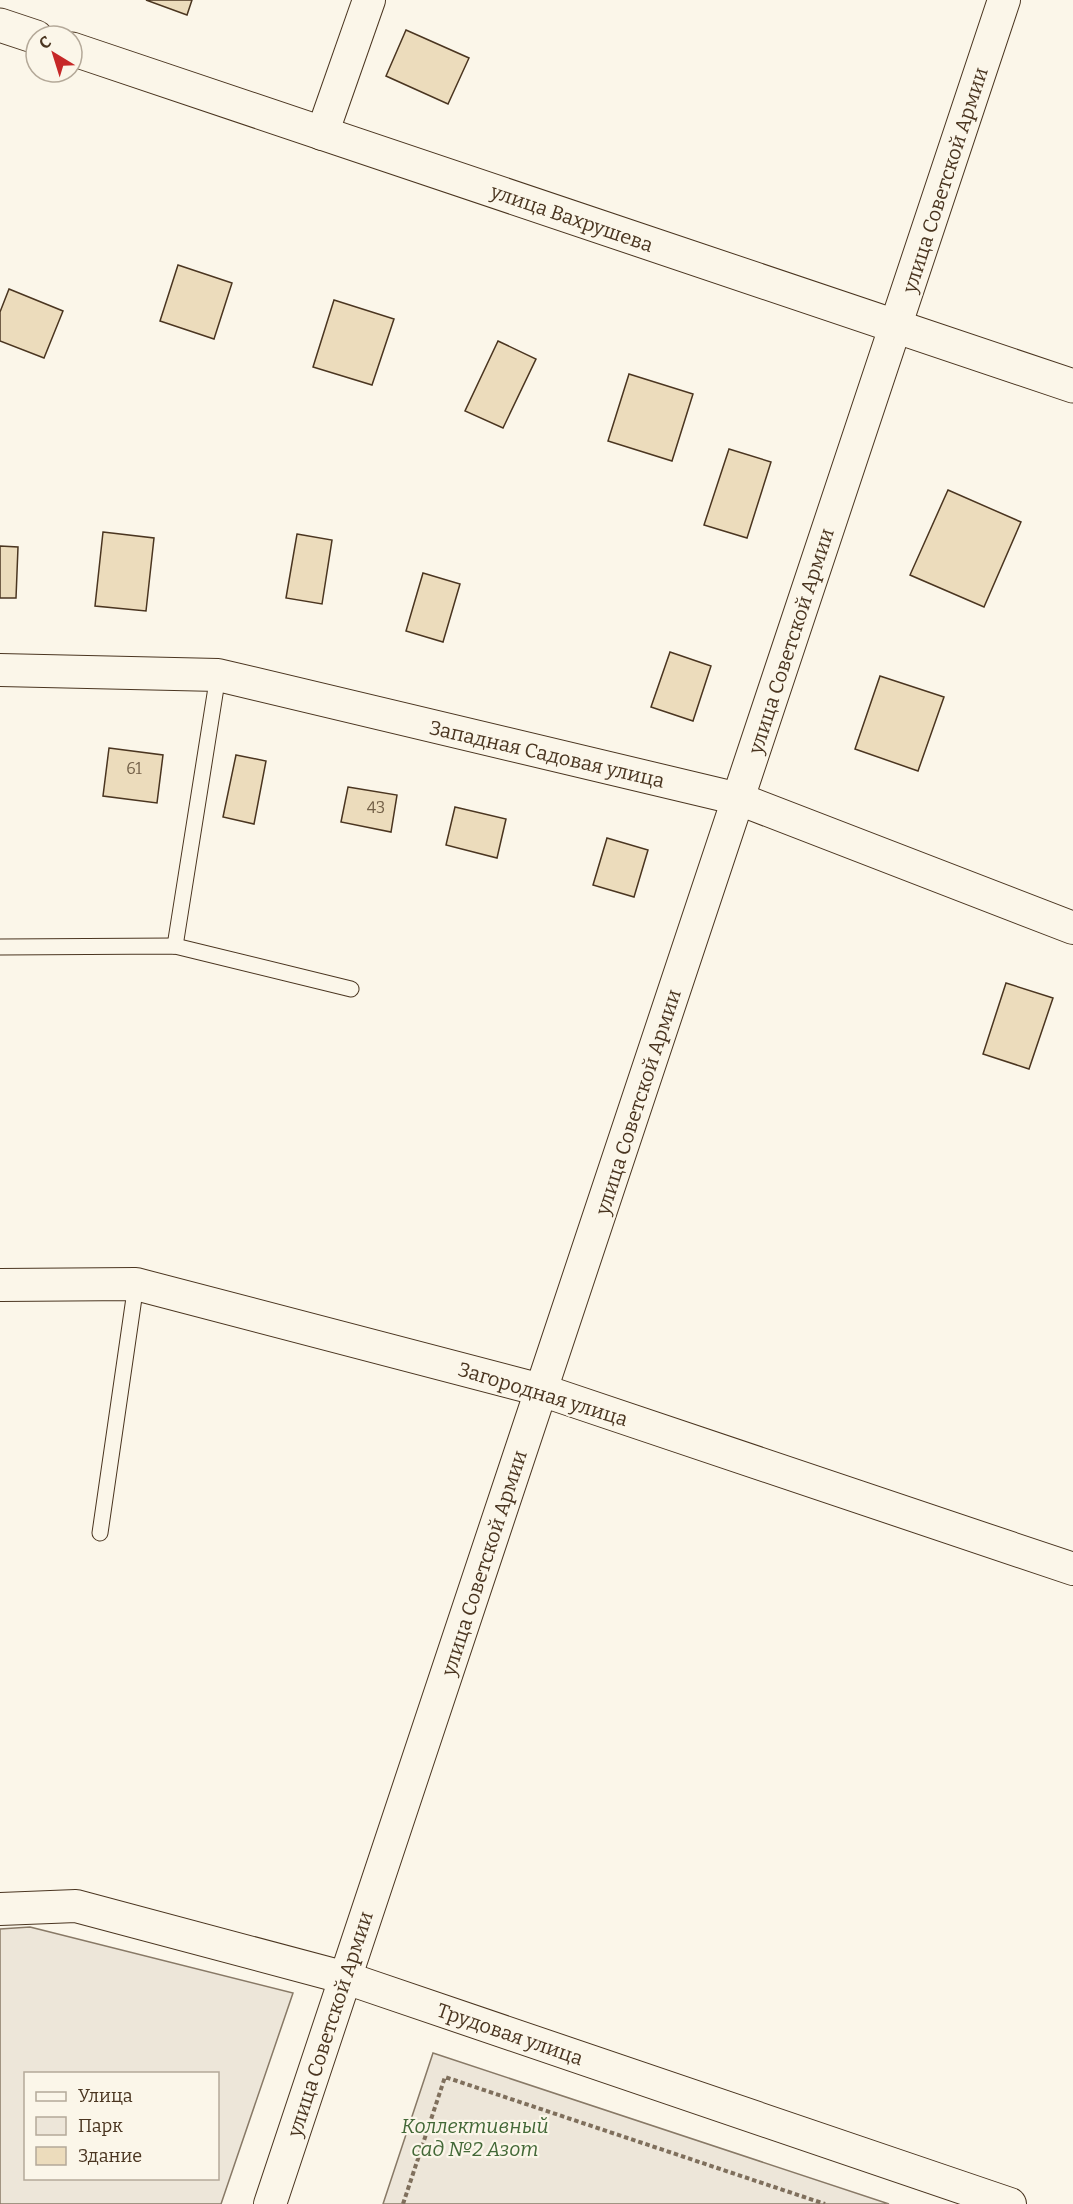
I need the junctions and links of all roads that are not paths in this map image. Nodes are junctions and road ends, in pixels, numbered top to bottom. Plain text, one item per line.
1 (369, 0) edge
2 (1004, 0) edge
3 (0, 25) edge
4 (24, 33) edge
5 (84, 53) edge
6 (322, 134) junction
7 (896, 327) junction
8 (1073, 386) edge
9 (0, 670) edge
10 (218, 675) junction
11 (739, 799) junction
12 (1073, 928) edge
13 (175, 946) junction
14 (0, 947) edge
15 (351, 989) dead end
16 (136, 1284) junction
17 (0, 1285) edge
18 (541, 1390) junction
19 (100, 1533) dead end
20 (1073, 1569) edge
21 (0, 1909) edge
22 (346, 1978) junction
23 (270, 2204) edge
24 (1010, 2204) edge

1 - 6 street
2 - 7 street, улица Советской Армии
3 - 4 main road
5 - 6 main road, улица Вахрушева
6 - 7 main road, улица Вахрушева
7 - 8 main road, улица Вахрушева
7 - 11 street, улица Советской Армии
9 - 10 street, Западная Садовая улица
10 - 11 street, Западная Садовая улица
10 - 13 lane
11 - 12 street, Западная Садовая улица
11 - 18 street, улица Советской Армии
13 - 14 lane
13 - 15 lane
16 - 17 street, Загородная улица
16 - 18 street, Загородная улица
16 - 19 lane
18 - 20 street, Загородная улица
18 - 22 street, улица Советской Армии
21 - 22 street, Трудовая улица
22 - 23 street, улица Советской Армии
22 - 24 street, Трудовая улица

